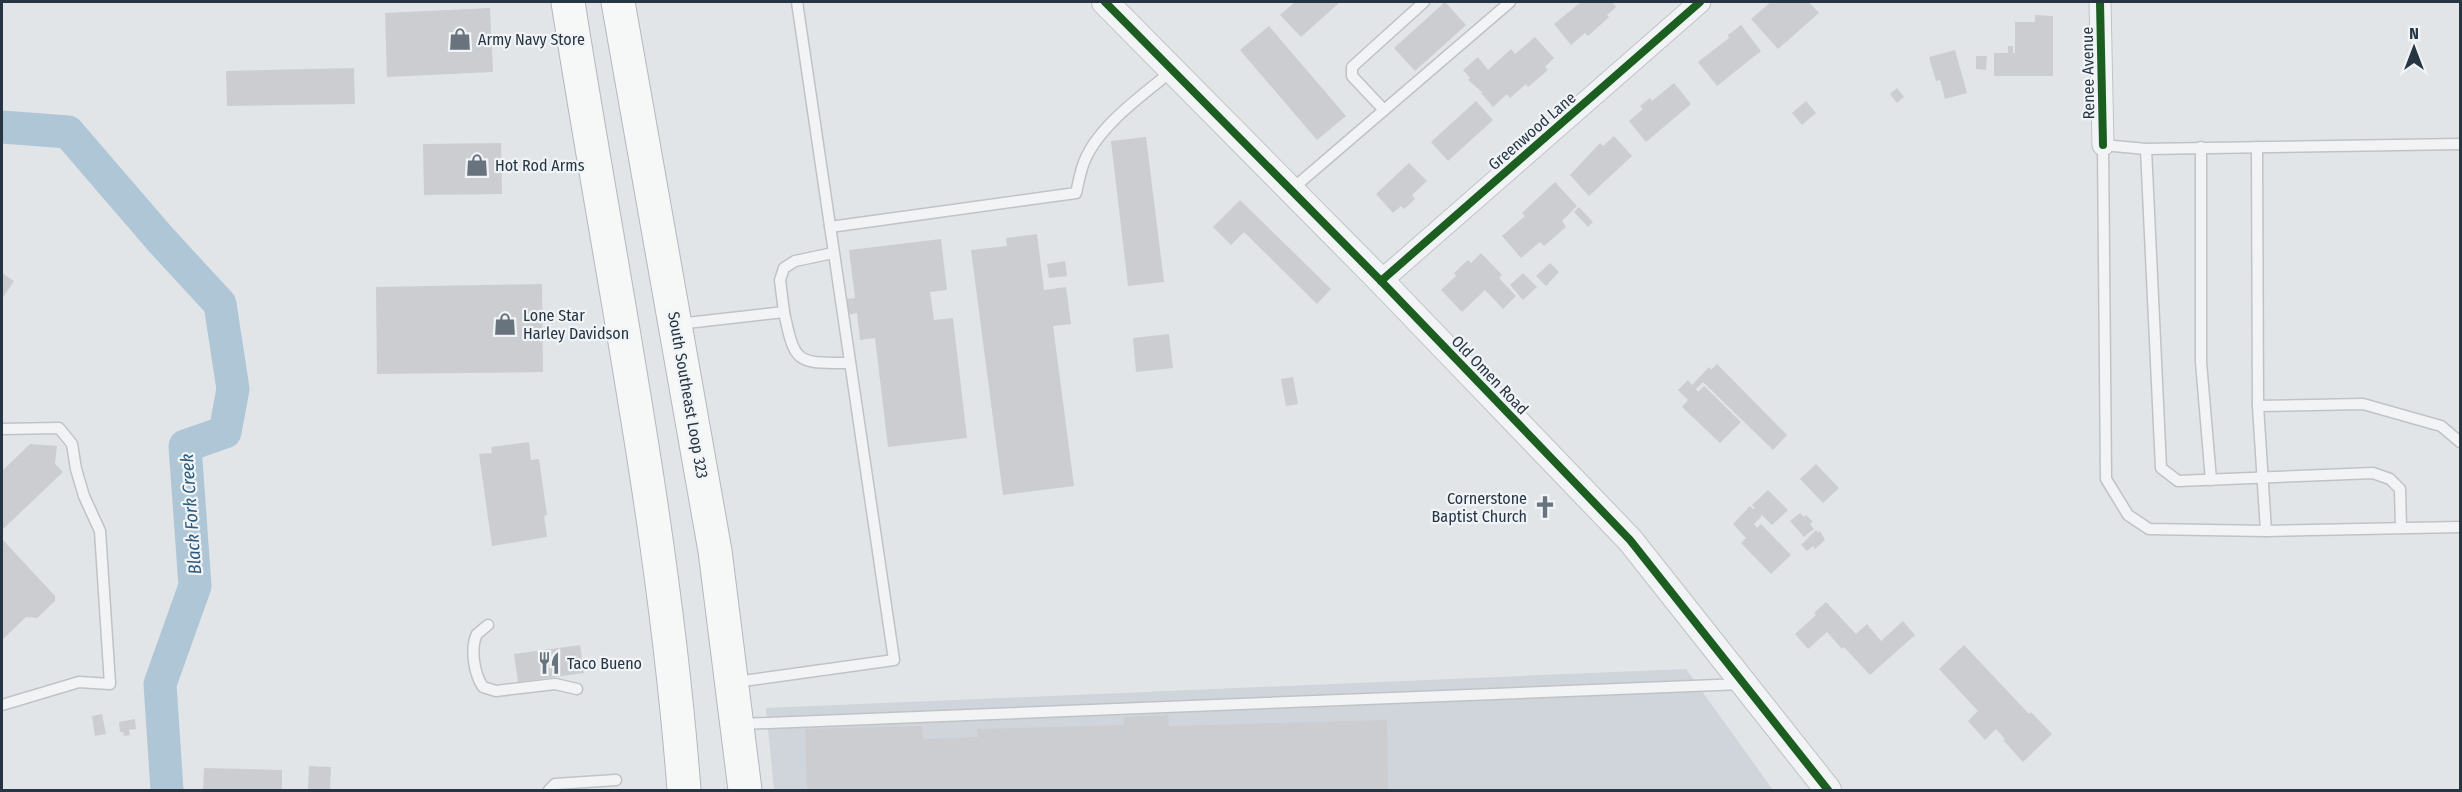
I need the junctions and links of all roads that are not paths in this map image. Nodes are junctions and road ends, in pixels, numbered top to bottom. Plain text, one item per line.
1 (568, 2) edge
2 (618, 2) edge
3 (796, 2) edge
4 (1106, 2) edge
5 (1424, 2) edge
6 (1510, 2) edge
7 (1700, 2) edge
8 (2100, 2) edge
9 (1173, 70) junction
10 (1384, 110) junction
11 (2460, 144) edge
12 (2103, 145) junction
13 (2201, 147) junction
14 (2257, 147) junction
15 (2146, 148) junction
16 (1291, 190) junction
17 (830, 227) junction
18 (660, 234) junction
19 (608, 242) junction
20 (834, 253) junction
21 (1381, 281) junction
22 (784, 312) junction
23 (676, 324) junction
24 (850, 363) junction
25 (2258, 406) junction
26 (2, 429) edge
27 (2460, 442) edge
28 (2262, 478) junction
29 (2211, 480) junction
30 (2460, 527) edge
31 (2402, 528) junction
32 (2266, 531) junction
33 (488, 625) dead end
34 (733, 682) junction
35 (1744, 684) junction
36 (577, 689) dead end
37 (2, 705) edge
38 (738, 724) junction
39 (616, 780) dead end
40 (549, 790) edge
41 (684, 790) edge
42 (745, 790) edge
43 (1828, 790) edge

1 - 19 highway
2 - 18 highway, South Southeast Loop 323
3 - 17 lane
4 - 9 street, Old Omen Road
5 - 10 lane
6 - 10 lane
7 - 21 street, Greenwood Lane
8 - 12 street, Renee Avenue
9 - 16 street, Old Omen Road
9 - 17 lane
10 - 16 lane
11 - 14 lane
12 - 15 lane
12 - 32 lane
13 - 14 lane
13 - 15 lane
13 - 29 lane
14 - 25 lane
15 - 29 lane
16 - 21 street, Old Omen Road
17 - 20 lane
18 - 19 highway
18 - 23 highway, South Southeast Loop 323
19 - 41 highway
20 - 22 lane
20 - 24 lane
21 - 35 street, Old Omen Road
22 - 23 lane
22 - 24 lane
23 - 34 highway, South Southeast Loop 323
24 - 34 lane
25 - 27 lane
25 - 28 lane
26 - 37 lane
28 - 29 lane
28 - 31 lane
28 - 32 lane
30 - 31 lane
31 - 32 lane
33 - 36 lane
34 - 38 highway, South Southeast Loop 323
35 - 38 lane
35 - 43 street, Old Omen Road
38 - 42 highway, South Southeast Loop 323
39 - 40 lane

